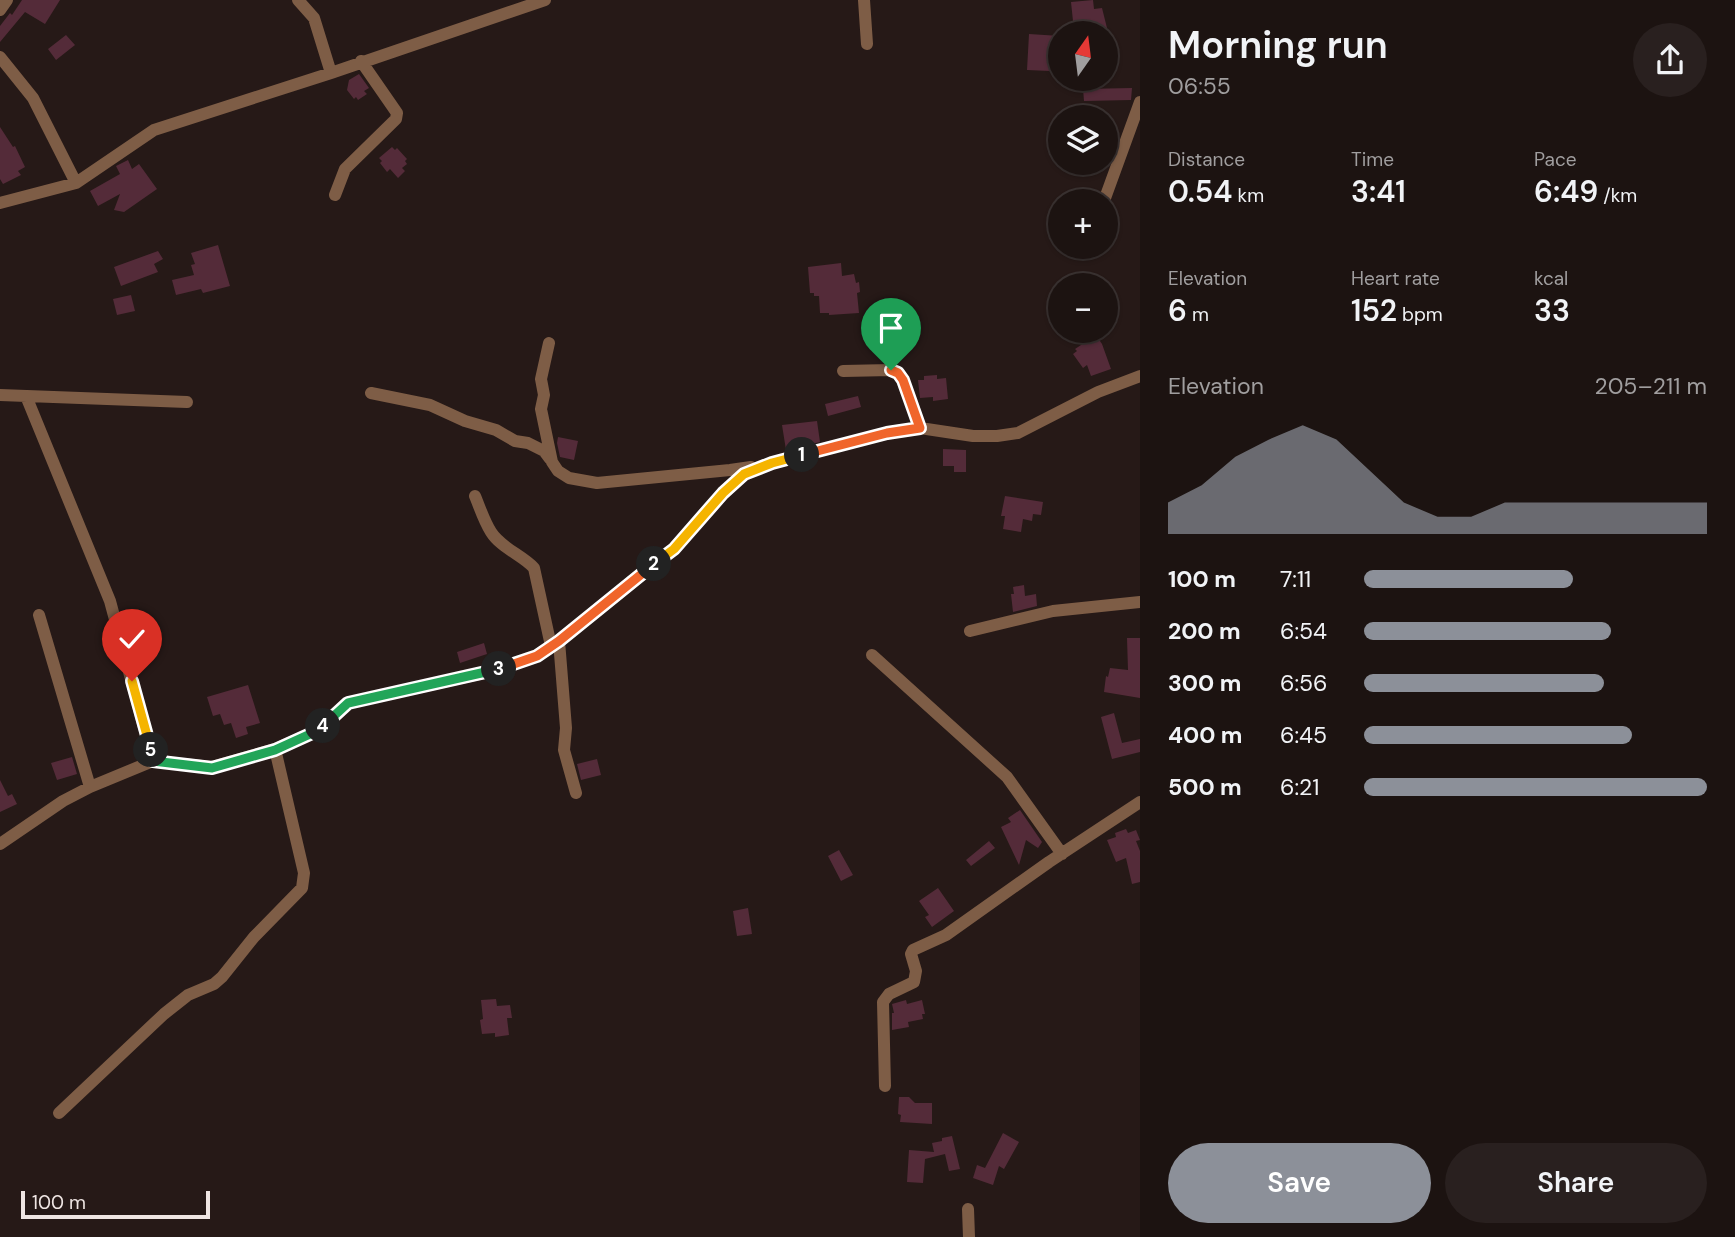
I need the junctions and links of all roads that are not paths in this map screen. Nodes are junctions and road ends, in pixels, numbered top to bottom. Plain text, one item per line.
1 (7, 0) edge
2 (298, 0) edge
3 (545, 0) edge
4 (864, 0) edge
5 (0, 10) edge
6 (867, 44) dead end
7 (0, 57) edge
8 (361, 61) junction
9 (331, 73) junction
10 (1140, 102) edge
11 (76, 183) junction
12 (1108, 189) edge
13 (335, 195) dead end
14 (0, 203) edge
15 (549, 343) dead end
16 (843, 371) dead end
17 (1140, 376) edge
18 (371, 393) dead end
19 (0, 395) edge
20 (26, 396) junction
21 (187, 402) dead end
22 (920, 428) junction
23 (552, 463) junction
24 (772, 463) junction
25 (475, 496) dead end
26 (1140, 602) edge
27 (39, 615) dead end
28 (970, 631) dead end
29 (555, 644) junction
30 (872, 655) dead end
31 (275, 750) junction
32 (153, 761) junction
33 (90, 787) junction
34 (576, 793) dead end
35 (1140, 802) edge
36 (0, 844) edge
37 (1062, 854) junction
38 (885, 1086) dead end
39 (59, 1113) dead end
40 (968, 1209) dead end
41 (969, 1237) edge

1 - 5 street
2 - 9 street
3 - 8 street
4 - 6 street
7 - 11 street
8 - 9 street
8 - 13 street
9 - 11 street
10 - 12 street
11 - 14 street
15 - 23 street
16 - 22 street
17 - 22 street
18 - 23 street
19 - 20 street
20 - 21 street
20 - 32 street
22 - 24 street
23 - 24 street
24 - 29 street
25 - 29 street
26 - 28 street
27 - 33 street
29 - 31 street
29 - 34 street
30 - 37 street
31 - 32 street
31 - 39 street
32 - 33 street
33 - 36 street
35 - 37 street
37 - 38 street
40 - 41 street

